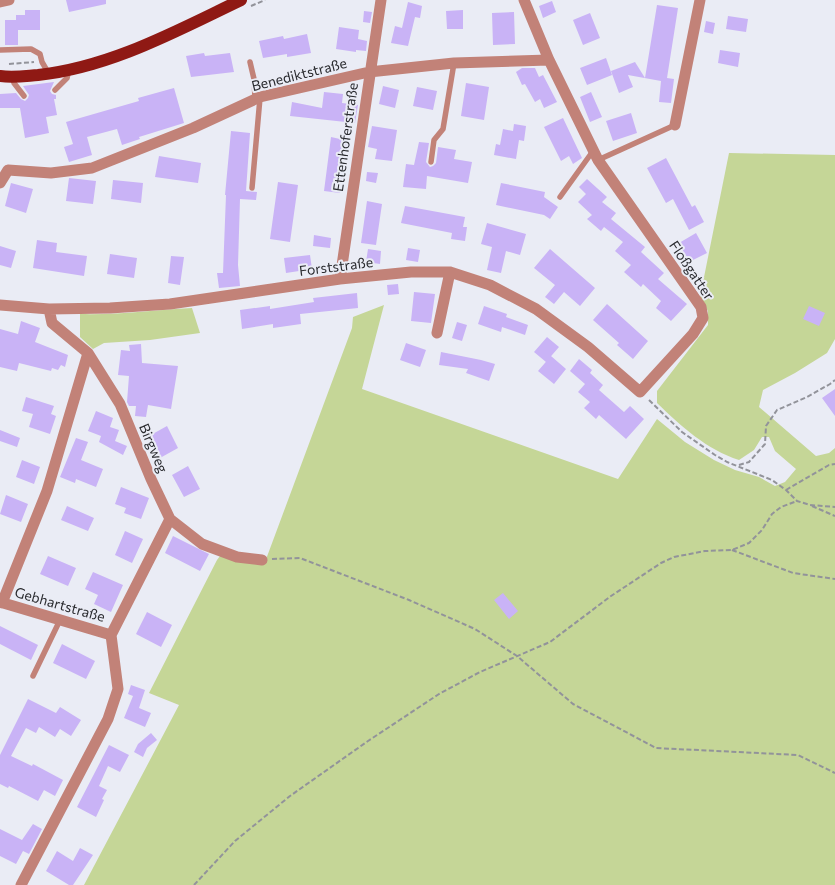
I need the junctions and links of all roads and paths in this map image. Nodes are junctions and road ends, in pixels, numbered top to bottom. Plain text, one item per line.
1 (9, 0) edge
2 (241, 0) edge
3 (381, 0) edge
4 (524, 0) edge
5 (700, 0) edge
6 (0, 2) edge
7 (0, 50) edge
8 (549, 60) junction
9 (42, 62) junction
10 (250, 62) dead end
11 (454, 63) junction
12 (8, 64) dead end
13 (69, 70) junction
14 (370, 72) junction
15 (49, 74) junction
16 (6, 77) edge
17 (55, 90) dead end
18 (24, 96) dead end
19 (258, 97) junction
20 (675, 125) joint
21 (596, 156) junction
22 (431, 162) dead end
23 (0, 183) edge
24 (252, 188) dead end
25 (560, 197) dead end
26 (450, 272) junction
27 (340, 279) junction
28 (0, 305) edge
29 (49, 309) junction
30 (437, 333) dead end
31 (88, 353) junction
32 (835, 380) edge
33 (640, 392) junction
34 (835, 464) edge
35 (738, 466) junction
36 (786, 490) junction
37 (797, 501) junction
38 (810, 505) junction
39 (835, 508) edge
40 (835, 516) edge
41 (170, 519) junction
42 (732, 550) junction
43 (262, 560) joint
44 (835, 580) edge
45 (1, 603) edge
46 (60, 620) junction
47 (111, 635) junction
48 (516, 656) junction
49 (33, 676) dead end
50 (835, 773) edge
51 (21, 885) edge
52 (194, 885) edge

1 - 6 street
2 - 13 main road
3 - 14 street, Ettenhoferstraße
4 - 8 street, Floßgatter
5 - 20 street
7 - 9 lane
8 - 11 street, Benediktstraße
8 - 21 street, Floßgatter
9 - 12 path
9 - 15 lane
10 - 19 lane
11 - 14 street, Benediktstraße
11 - 22 lane
13 - 15 main road
13 - 17 lane
14 - 19 street, Benediktstraße
14 - 27 street, Ettenhoferstraße
15 - 16 main road
16 - 18 lane
19 - 23 street, Benediktstraße
19 - 24 lane
20 - 21 lane
21 - 25 lane
21 - 33 street, Floßgatter
26 - 27 street, Forststraße
26 - 30 street
26 - 33 street, Forststraße
27 - 29 street, Forststraße
28 - 29 street, Forststraße
29 - 31 street, Birgweg
31 - 41 street, Birgweg
31 - 45 street
32 - 35 path
33 - 35 path
34 - 36 path
35 - 36 path
36 - 37 path
37 - 38 path
37 - 42 path
38 - 39 path
38 - 40 path
41 - 43 street, Birgweg
41 - 47 street
42 - 44 path
42 - 48 path
43 - 48 path
45 - 46 street, Gebhartstraße
46 - 47 street, Gebhartstraße
46 - 49 lane
47 - 51 street
48 - 50 path
48 - 52 path

